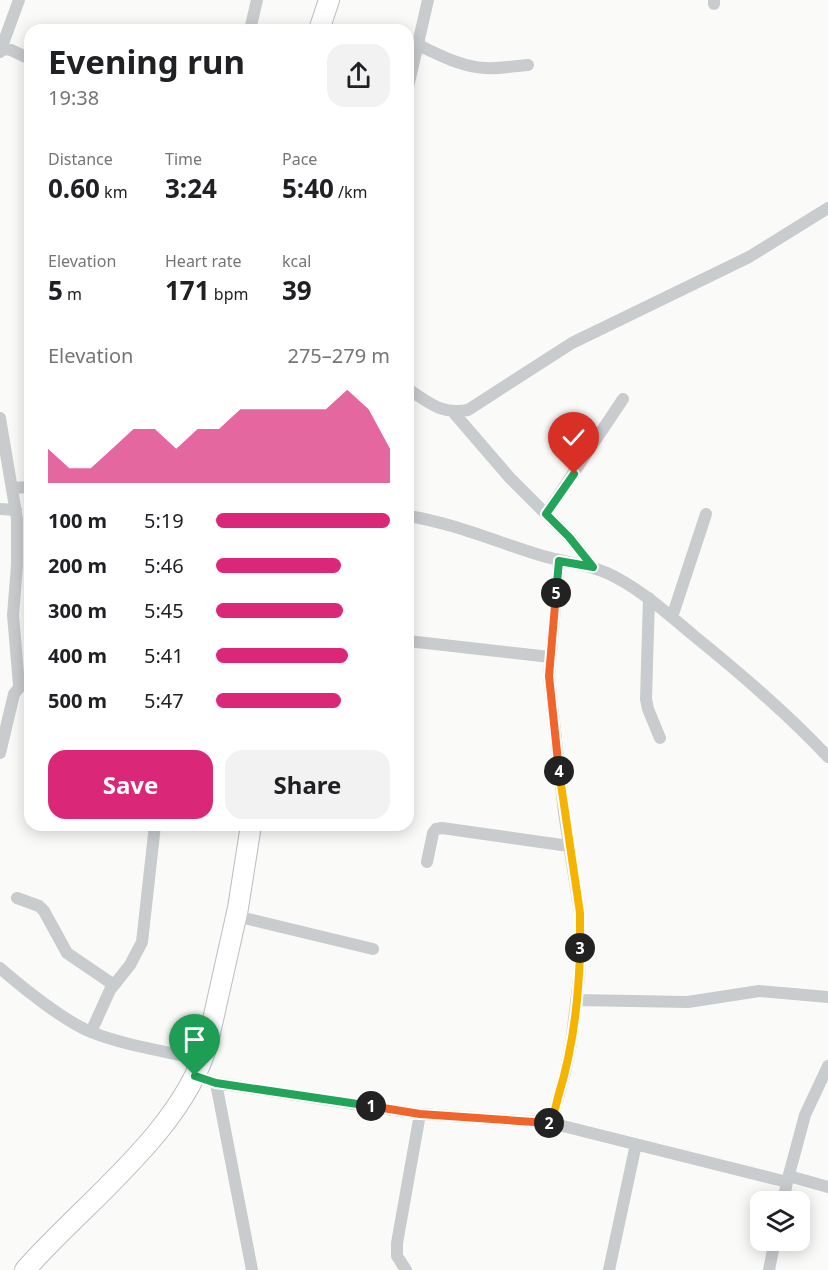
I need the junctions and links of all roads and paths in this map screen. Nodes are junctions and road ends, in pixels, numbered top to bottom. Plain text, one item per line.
1 (19, 0) edge
2 (257, 0) edge
3 (329, 0) edge
4 (428, 0) edge
5 (5, 23) edge
6 (251, 24) edge
7 (321, 24) edge
8 (418, 45) junction
9 (0, 49) edge
10 (24, 56) edge
11 (414, 62) edge
12 (528, 65) dead end
13 (828, 208) edge
14 (414, 392) edge
15 (623, 399) dead end
16 (454, 413) junction
17 (0, 418) edge
18 (24, 487) edge
19 (13, 488) junction
20 (0, 509) edge
21 (16, 510) junction
22 (546, 514) junction
23 (706, 514) dead end
24 (414, 517) edge
25 (559, 561) junction
26 (593, 567) junction
27 (649, 598) junction
28 (672, 617) junction
29 (414, 642) edge
30 (550, 657) junction
31 (24, 680) edge
32 (19, 685) junction
33 (660, 738) dead end
34 (0, 753) edge
35 (828, 757) edge
36 (154, 831) edge
37 (249, 831) edge
38 (569, 846) junction
39 (427, 862) dead end
40 (17, 898) dead end
41 (236, 916) junction
42 (373, 949) dead end
43 (0, 968) edge
44 (114, 985) junction
45 (828, 997) edge
46 (576, 1000) junction
47 (91, 1032) junction
48 (828, 1066) edge
49 (199, 1068) junction
50 (216, 1083) junction
51 (420, 1114) junction
52 (550, 1123) junction
53 (636, 1144) junction
54 (788, 1179) junction
55 (828, 1187) edge
56 (785, 1191) edge
57 (773, 1251) edge
58 (25, 1270) edge
59 (252, 1270) edge
60 (406, 1270) edge
61 (609, 1270) edge
62 (769, 1270) edge

1 - 5 street
2 - 6 street
3 - 7 main road
4 - 8 street
5 - 9 street
8 - 11 street
8 - 12 street
9 - 10 street
13 - 16 street
14 - 16 street
15 - 22 street
16 - 22 street
17 - 19 street
18 - 19 street
19 - 21 street
20 - 21 street
21 - 32 street
22 - 26 street
23 - 28 street
24 - 25 street
25 - 26 street
25 - 30 street
26 - 27 street
27 - 28 street
27 - 33 street
28 - 35 street
29 - 30 street
30 - 38 street
31 - 32 street
32 - 34 street
36 - 44 street
37 - 41 main road
38 - 39 street
38 - 46 street
40 - 44 street
41 - 42 street
41 - 49 main road
43 - 47 street
44 - 47 street
45 - 46 street
46 - 52 street
47 - 49 street
48 - 54 street
49 - 50 street
49 - 58 main road
50 - 51 street
50 - 59 street
51 - 52 street
51 - 60 street
52 - 53 street
53 - 54 street
53 - 61 street
54 - 55 street
54 - 56 street
57 - 62 street

